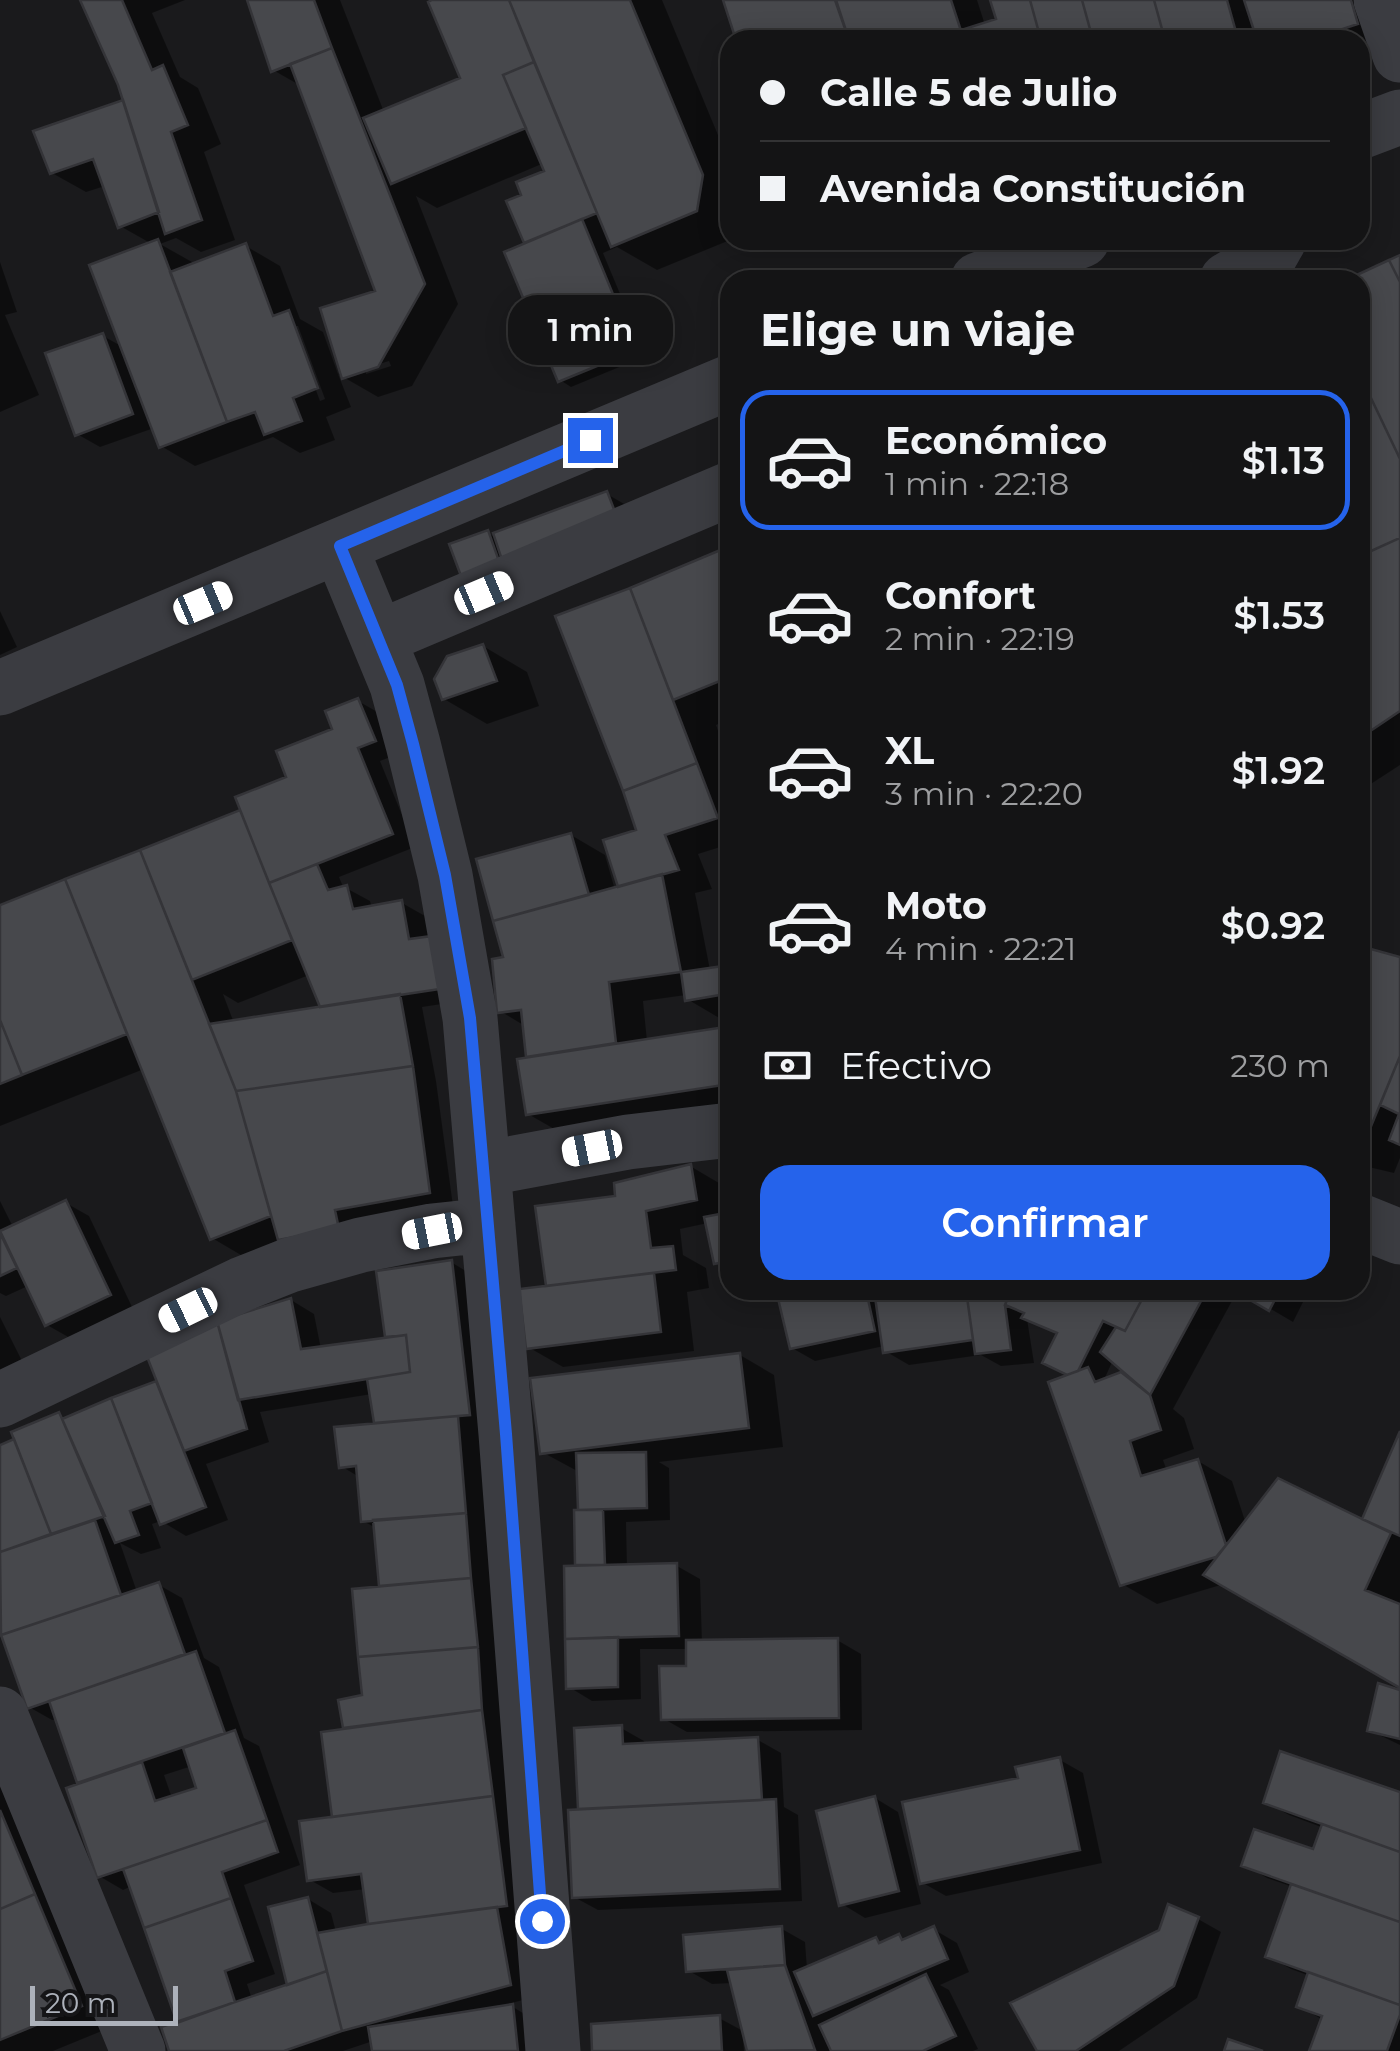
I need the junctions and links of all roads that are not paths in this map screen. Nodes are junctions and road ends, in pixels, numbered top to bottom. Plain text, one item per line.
1 (1381, 0) edge
2 (1400, 56) edge
3 (1400, 117) edge
4 (1370, 128) edge
5 (1056, 250) edge
6 (1273, 250) edge
7 (1004, 270) edge
8 (1244, 270) edge
9 (720, 386) edge
10 (720, 493) edge
11 (340, 546) junction
12 (378, 638) junction
13 (5, 674) edge
14 (720, 1131) edge
15 (482, 1170) junction
16 (488, 1226) junction
17 (1370, 1226) edge
18 (1400, 1237) edge
19 (0, 1400) edge
20 (0, 1714) edge
21 (138, 2051) edge
22 (553, 2051) edge

1 - 2 street
3 - 4 street
5 - 7 street
6 - 8 street
9 - 11 street
10 - 12 street
11 - 12 street
11 - 13 street
12 - 15 street
14 - 15 street
15 - 16 street
16 - 19 street
16 - 22 street
17 - 18 street
20 - 21 street

